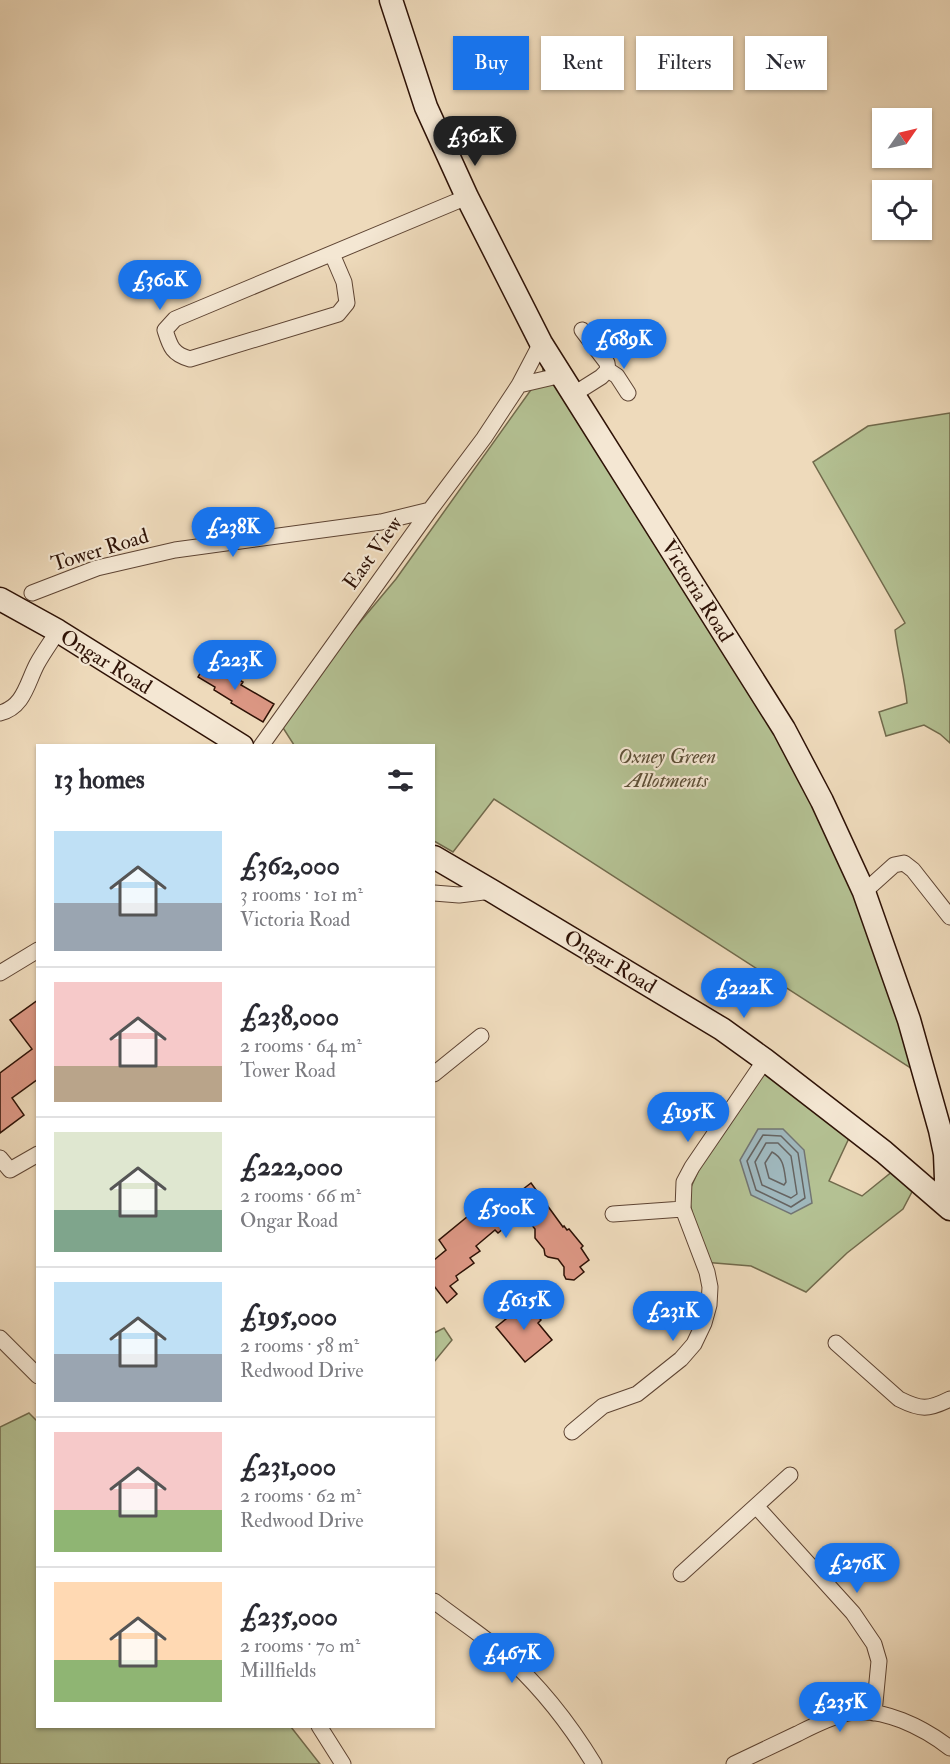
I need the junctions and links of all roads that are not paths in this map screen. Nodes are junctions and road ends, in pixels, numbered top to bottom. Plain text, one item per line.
1 (391, 0) edge
2 (467, 198) junction
3 (332, 254) junction
4 (582, 330) dead end
5 (541, 343) junction
6 (608, 370) junction
7 (561, 375) junction
8 (519, 385) junction
9 (628, 393) dead end
10 (574, 394) junction
11 (430, 510) junction
12 (32, 594) dead end
13 (0, 600) edge
14 (58, 631) junction
15 (0, 713) edge
16 (239, 744) edge
17 (262, 744) edge
18 (435, 858) edge
19 (492, 891) junction
20 (864, 892) junction
21 (435, 893) edge
22 (950, 917) edge
23 (36, 951) edge
24 (0, 973) edge
25 (481, 1036) dead end
26 (765, 1060) junction
27 (435, 1073) edge
28 (36, 1155) edge
29 (0, 1158) edge
30 (948, 1205) edge
31 (683, 1209) junction
32 (613, 1214) dead end
33 (0, 1338) edge
34 (836, 1343) dead end
35 (36, 1374) edge
36 (950, 1399) edge
37 (572, 1432) dead end
38 (790, 1475) dead end
39 (756, 1506) junction
40 (681, 1574) dead end
41 (435, 1603) edge
42 (874, 1713) junction
43 (320, 1728) edge
44 (950, 1748) edge
45 (766, 1757) edge
46 (343, 1764) edge
47 (594, 1764) edge
48 (734, 1764) edge

1 - 2 street, Victoria Road
2 - 3 street
2 - 5 street, Victoria Road
3 - 3 street
4 - 6 street
5 - 7 street, Victoria Road
5 - 8 street, East View
6 - 9 street
6 - 10 street
7 - 8 street
7 - 10 street, Victoria Road
8 - 11 street, East View
10 - 20 street, Victoria Road
11 - 12 street, Tower Road
11 - 17 street, East View
13 - 14 street, Ongar Road
14 - 15 street
14 - 16 street, Ongar Road
18 - 19 street, Ongar Road
19 - 21 street
19 - 26 street, Ongar Road
20 - 22 street
20 - 30 street, Victoria Road
23 - 24 street
25 - 27 street
26 - 30 street, Ongar Road
26 - 31 street
28 - 29 street
31 - 32 street
31 - 37 street
33 - 35 street
34 - 36 street
38 - 39 street
39 - 40 street
39 - 42 street
41 - 47 street
42 - 44 street
42 - 45 street
43 - 46 street
45 - 48 street

